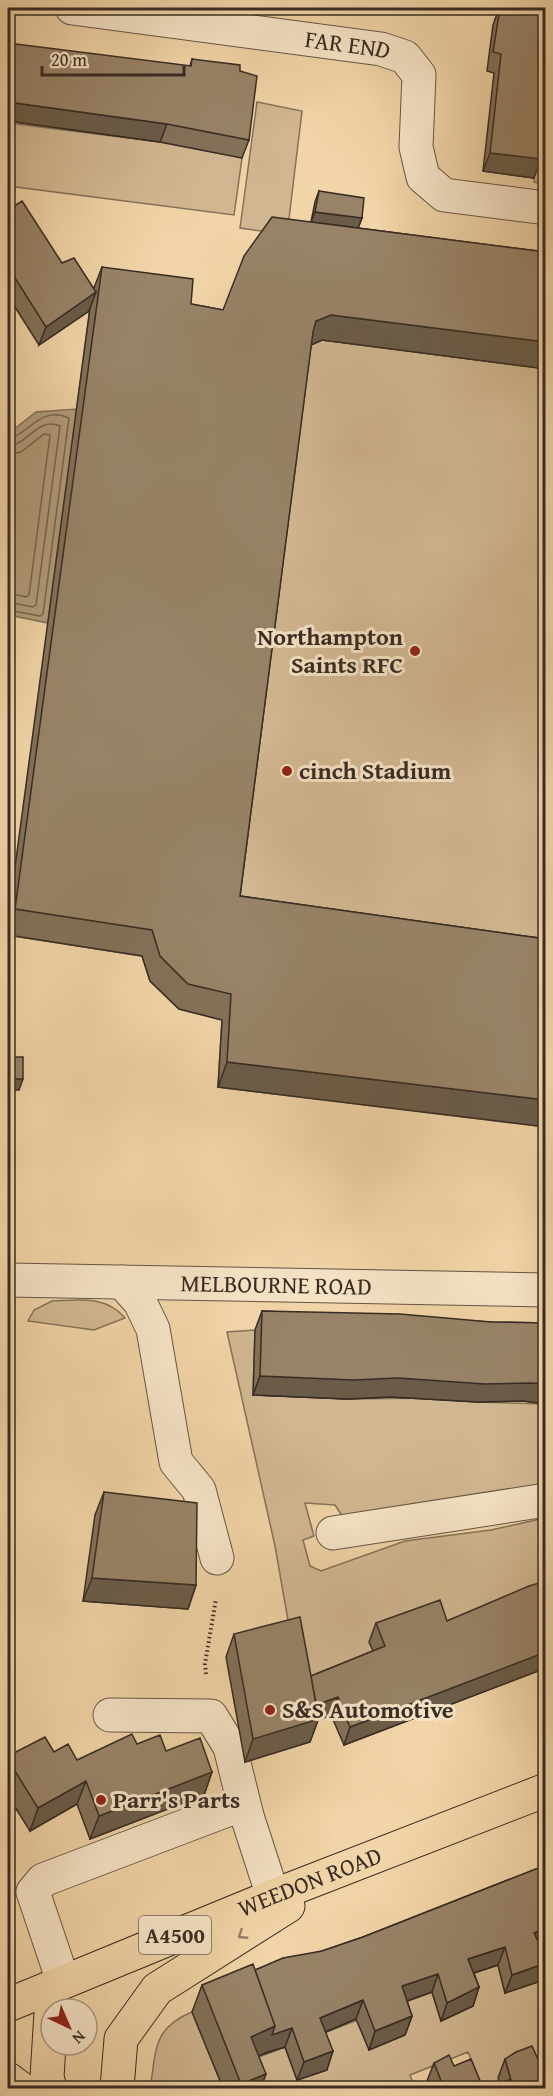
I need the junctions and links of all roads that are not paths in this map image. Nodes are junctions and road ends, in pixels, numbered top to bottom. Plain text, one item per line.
1 (72, 8) edge
2 (546, 208) edge
3 (8, 1280) edge
4 (122, 1282) junction
5 (546, 1290) edge
6 (546, 1500) edge
7 (333, 1533) dead end
8 (217, 1558) road end
9 (110, 1715) dead end
10 (546, 1790) edge
11 (247, 1816) junction
12 (345, 1869) junction
13 (273, 1896) junction
14 (56, 1996) edge
15 (8, 2005) edge
16 (8, 2079) edge
17 (21, 2088) edge
18 (50, 2088) edge
19 (117, 2088) edge

1 - 2 street, FAR END
3 - 4 street, MELBOURNE ROAD
4 - 5 street, MELBOURNE ROAD
4 - 8 street
6 - 7 street
9 - 11 street
10 - 12 main road, WEEDON ROAD / A4500
11 - 13 street
11 - 14 street
12 - 13 main road, WEEDON ROAD / A4500
12 -> 19 main road
13 - 14 main road, WEEDON ROAD / A4500
14 - 15 main road, WEEDON ROAD / A4500
14 - 18 main road
16 - 17 main road

